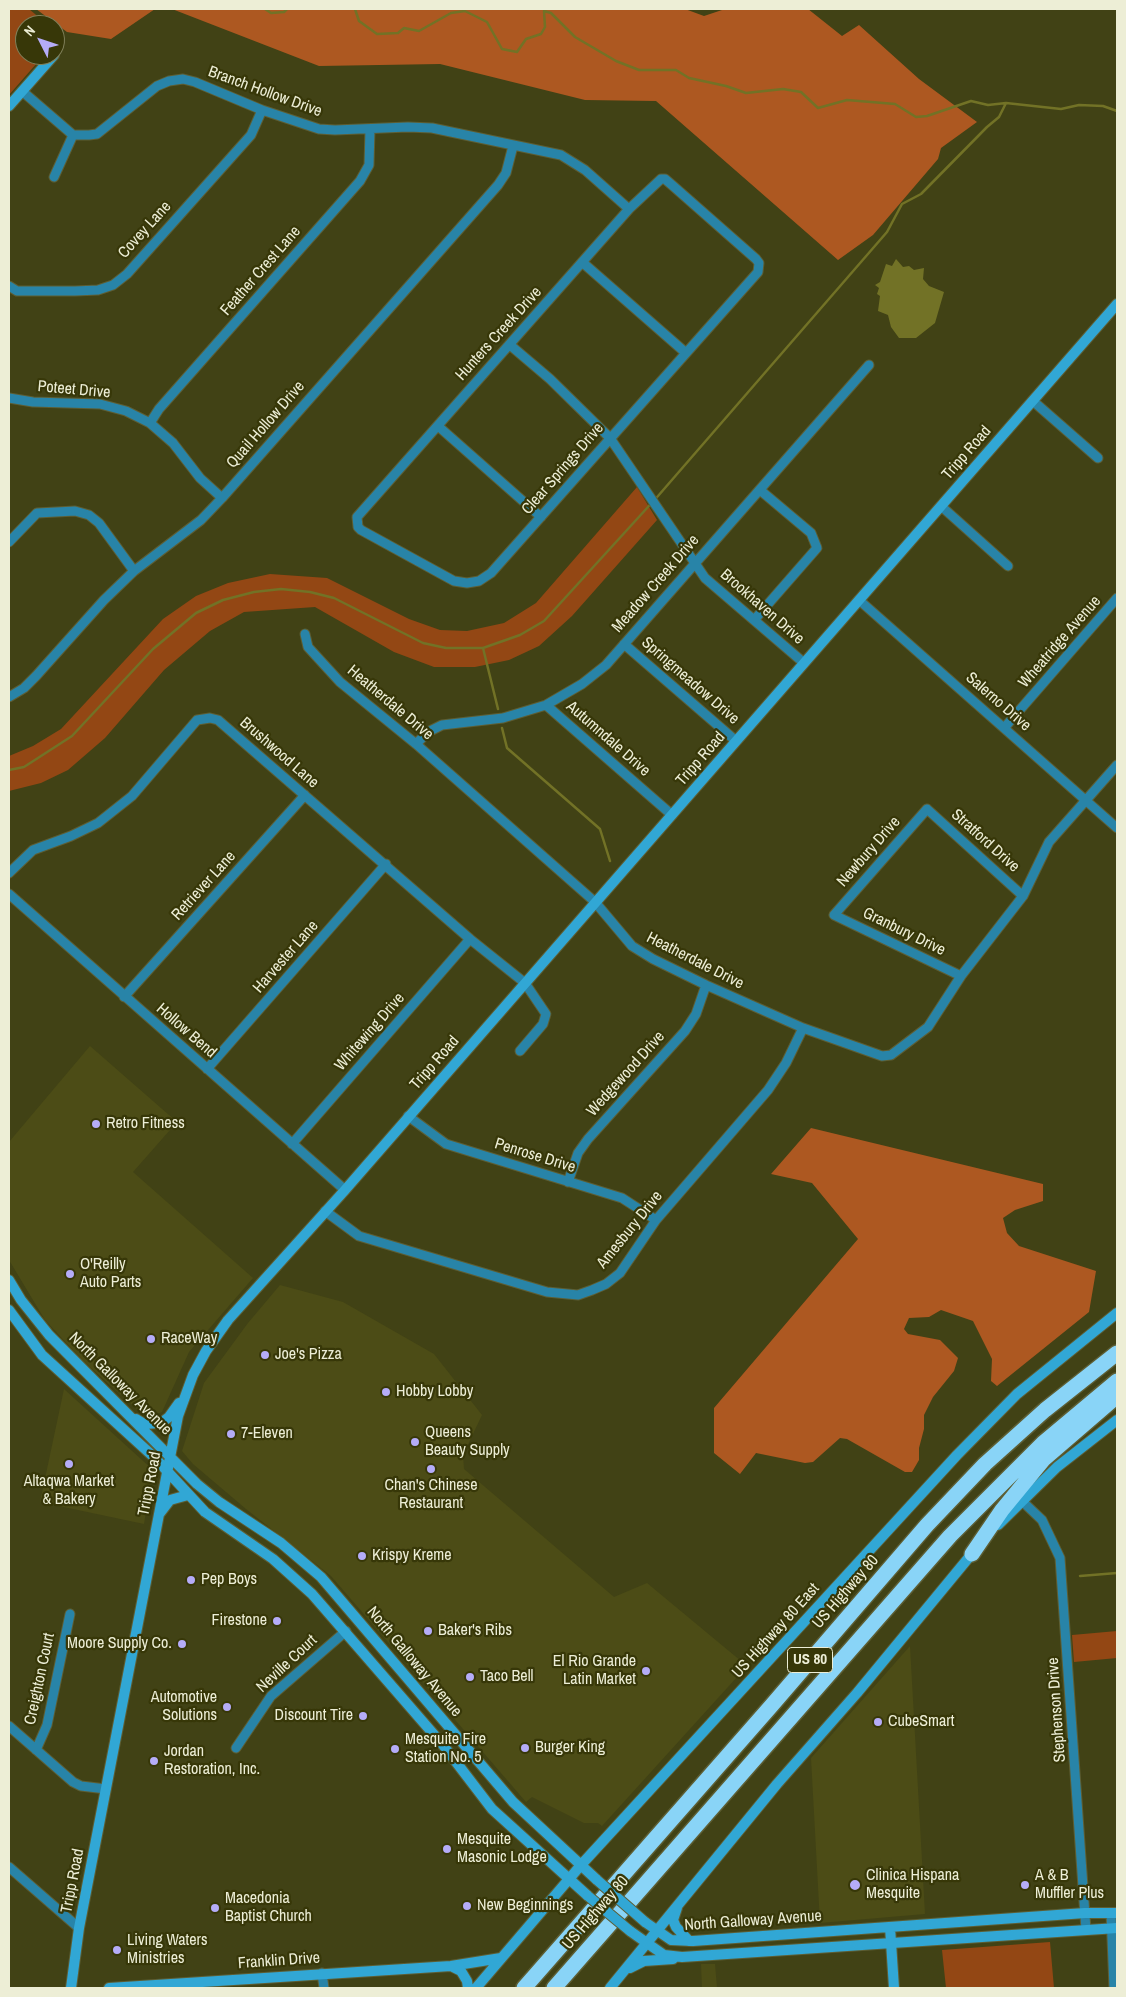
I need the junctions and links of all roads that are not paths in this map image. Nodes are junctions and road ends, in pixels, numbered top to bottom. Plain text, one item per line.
1 (45, 65) edge
2 (22, 91) junction
3 (9, 106) edge
4 (262, 110) junction
5 (370, 129) junction
6 (73, 135) junction
7 (513, 146) junction
8 (54, 177) dead end
9 (629, 209) junction
10 (582, 262) junction
11 (759, 268) joint
12 (9, 286) edge
13 (1116, 308) edge
14 (510, 345) junction
15 (686, 352) junction
16 (869, 365) dead end
17 (9, 398) edge
18 (1033, 401) junction
19 (150, 423) junction
20 (438, 426) junction
21 (610, 438) junction
22 (1098, 458) dead end
23 (760, 490) junction
24 (222, 498) junction
25 (941, 506) junction
26 (541, 518) junction
27 (356, 522) joint
28 (9, 542) edge
29 (695, 562) junction
30 (1008, 566) dead end
31 (134, 571) junction
32 (1117, 598) edge
33 (859, 600) junction
34 (754, 619) junction
35 (305, 634) dead end
36 (624, 644) junction
37 (804, 663) junction
38 (9, 697) edge
39 (546, 705) junction
40 (1005, 728) junction
41 (736, 742) junction
42 (416, 744) junction
43 (1117, 765) edge
44 (305, 795) junction
45 (1086, 800) junction
46 (927, 809) joint
47 (672, 815) junction
48 (1117, 828) edge
49 (386, 864) junction
50 (9, 873) edge
51 (9, 894) edge
52 (1023, 896) junction
53 (595, 902) junction
54 (834, 915) joint
55 (470, 938) junction
56 (961, 976) junction
57 (525, 983) junction
58 (706, 985) junction
59 (124, 997) junction
60 (803, 1028) junction
61 (520, 1051) dead end
62 (207, 1069) junction
63 (408, 1116) junction
64 (292, 1144) junction
65 (568, 1182) junction
66 (345, 1190) junction
67 (325, 1212) junction
68 (656, 1220) junction
69 (9, 1280) edge
70 (9, 1310) edge
71 (1117, 1313) edge
72 (1117, 1353) edge
73 (1117, 1381) edge
74 (186, 1395) junction
75 (1117, 1396) edge
76 (130, 1416) junction
77 (1117, 1420) edge
78 (171, 1456) junction
79 (167, 1471) junction
80 (188, 1495) junction
81 (1022, 1501) junction
82 (160, 1513) junction
83 (972, 1554) junction
84 (70, 1614) dead end
85 (359, 1620) junction
86 (346, 1631) junction
87 (372, 1636) junction
88 (360, 1648) junction
89 (9, 1726) edge
90 (456, 1735) junction
91 (443, 1745) junction
92 (236, 1748) dead end
93 (36, 1750) junction
94 (106, 1789) junction
95 (581, 1865) junction
96 (9, 1867) edge
97 (568, 1880) junction
98 (679, 1904) junction
99 (1085, 1913) junction
100 (1114, 1913) edge
101 (890, 1927) junction
102 (79, 1928) junction
103 (1114, 1928) edge
104 (1086, 1930) junction
105 (656, 1932) junction
106 (771, 1935) junction
107 (689, 1941) junction
108 (891, 1942) junction
109 (646, 1944) junction
110 (704, 1956) junction
111 (692, 1957) junction
112 (501, 1958) junction
113 (452, 1966) junction
114 (626, 1969) junction
115 (322, 1973) junction
116 (71, 1988) edge
117 (109, 1988) edge
118 (324, 1988) edge
119 (468, 1988) edge
120 (476, 1988) edge
121 (524, 1988) edge
122 (554, 1988) edge
123 (610, 1988) edge
124 (894, 1988) edge
125 (1114, 1988) edge

1 - 2 main road
2 - 3 main road
2 - 6 street
4 - 5 street, Branch Hollow Drive
4 - 6 street, Branch Hollow Drive
4 - 12 street, Covey Lane
5 - 7 street, Branch Hollow Drive
5 - 19 street, Feather Crest Lane
6 - 8 street
7 - 9 street, Branch Hollow Drive
7 - 24 street, Quail Hollow Drive
9 - 10 street, Hunters Creek Drive
9 - 11 street, Hunters Creek Drive
10 - 14 street, Hunters Creek Drive
10 - 15 street
11 - 15 street, Clear Springs Drive
13 - 18 main road, Tripp Road
14 - 20 street, Hunters Creek Drive
14 - 21 street, Brookhaven Drive
15 - 21 street, Clear Springs Drive
16 - 23 street, Meadow Creek Drive
17 - 19 street, Poteet Drive
18 - 22 street
18 - 25 main road, Tripp Road
19 - 24 street, Poteet Drive
20 - 26 street
20 - 27 street, Hunters Creek Drive
21 - 26 street, Clear Springs Drive
21 - 29 street, Brookhaven Drive
23 - 29 street, Meadow Creek Drive
23 - 34 street
24 - 31 street, Quail Hollow Drive
25 - 30 street
25 - 33 main road, Tripp Road
26 - 27 street, Clear Springs Drive
28 - 31 street
29 - 34 street, Brookhaven Drive
29 - 36 street, Meadow Creek Drive
31 - 38 street, Quail Hollow Drive
32 - 40 street, Wheatridge Avenue
33 - 37 main road, Tripp Road
33 - 40 street, Salerno Drive
34 - 37 street, Brookhaven Drive
35 - 42 street, Heatherdale Drive
36 - 39 street, Meadow Creek Drive
36 - 41 street, Springmeadow Drive
37 - 41 main road, Tripp Road
39 - 42 street, Meadow Creek Drive
39 - 47 street, Autumndale Drive
40 - 45 street, Salerno Drive
41 - 47 main road, Tripp Road
42 - 53 street, Heatherdale Drive
43 - 45 street, Heatherdale Drive
44 - 49 street, Brushwood Lane
44 - 50 street, Brushwood Lane
44 - 59 street, Retriever Lane
45 - 48 street, Salerno Drive
45 - 52 street, Heatherdale Drive
46 - 52 street, Stratford Drive
46 - 54 street, Newbury Drive
47 - 53 main road, Tripp Road
49 - 55 street, Brushwood Lane
49 - 62 street, Harvester Lane
51 - 59 street, Hollow Bend
52 - 56 street, Heatherdale Drive
53 - 57 main road, Tripp Road
53 - 58 street, Heatherdale Drive
54 - 56 street, Granbury Drive
55 - 57 street, Brushwood Lane
55 - 64 street, Whitewing Drive
56 - 60 street, Heatherdale Drive
57 - 61 street, Brushwood Lane
57 - 63 main road, Tripp Road
58 - 60 street, Heatherdale Drive
58 - 65 street, Wedgewood Drive
59 - 62 street, Hollow Bend
60 - 68 street, Amesbury Drive
62 - 64 street, Hollow Bend
63 - 65 street, Penrose Drive
63 - 66 main road, Tripp Road
64 - 66 street, Hollow Bend
65 - 68 street, Penrose Drive
66 - 67 main road, Tripp Road
67 - 68 street, Amesbury Drive
67 - 74 main road, Tripp Road
69 - 76 main road, North Galloway Avenue
70 - 79 main road, North Galloway Avenue
71 - 95 main road, US Highway 80 East
72 - 121 highway, US Highway 80 / US 80
73 - 122 highway, US Highway 80 / US 80
74 - 76 main road
74 - 78 main road, Tripp Road
75 - 83 highway
76 - 78 main road, North Galloway Avenue
77 - 81 main road
78 - 79 main road, Tripp Road
78 - 85 main road, North Galloway Avenue
79 - 80 main road, North Galloway Avenue
79 - 82 main road, Tripp Road
80 - 82 main road
80 - 86 main road, North Galloway Avenue
81 - 83 main road
81 - 99 street, Stephenson Drive
82 - 94 main road, Tripp Road
83 - 98 main road
84 - 93 street, Creighton Court
85 - 86 main road
85 - 87 main road, North Galloway Avenue
86 - 88 main road, North Galloway Avenue
86 - 92 street, Neville Court
87 - 88 main road
87 - 90 main road, North Galloway Avenue
88 - 91 main road, North Galloway Avenue
89 - 93 street
90 - 91 main road
90 - 95 main road, North Galloway Avenue
91 - 97 main road, North Galloway Avenue
93 - 94 street
94 - 102 main road, Tripp Road
95 - 97 main road, US Highway 80 East
95 - 105 main road, North Galloway Avenue, bridge
96 - 102 street
97 - 109 main road, North Galloway Avenue, bridge
97 - 112 main road, US Highway 80 East
98 - 105 main road
98 - 107 main road
99 - 100 main road, North Galloway Avenue
99 - 101 main road, North Galloway Avenue
99 - 104 street, Stephenson Drive
100 - 103 street
101 - 106 main road, North Galloway Avenue
101 - 108 main road
102 - 116 main road, Tripp Road
103 - 104 main road, North Galloway Avenue
103 - 125 street
104 - 108 main road, North Galloway Avenue
105 - 107 main road, North Galloway Avenue
105 - 109 main road
106 - 107 main road, North Galloway Avenue
106 - 110 main road
108 - 110 main road, North Galloway Avenue
108 - 124 main road
109 - 111 main road, North Galloway Avenue
109 - 114 main road
110 - 111 main road, North Galloway Avenue
111 - 114 main road
112 - 113 main road, Franklin Drive
112 - 120 main road, US Highway 80 East
113 - 115 main road, Franklin Drive
113 - 119 main road
114 - 123 main road
115 - 117 main road, Franklin Drive
115 - 118 street

